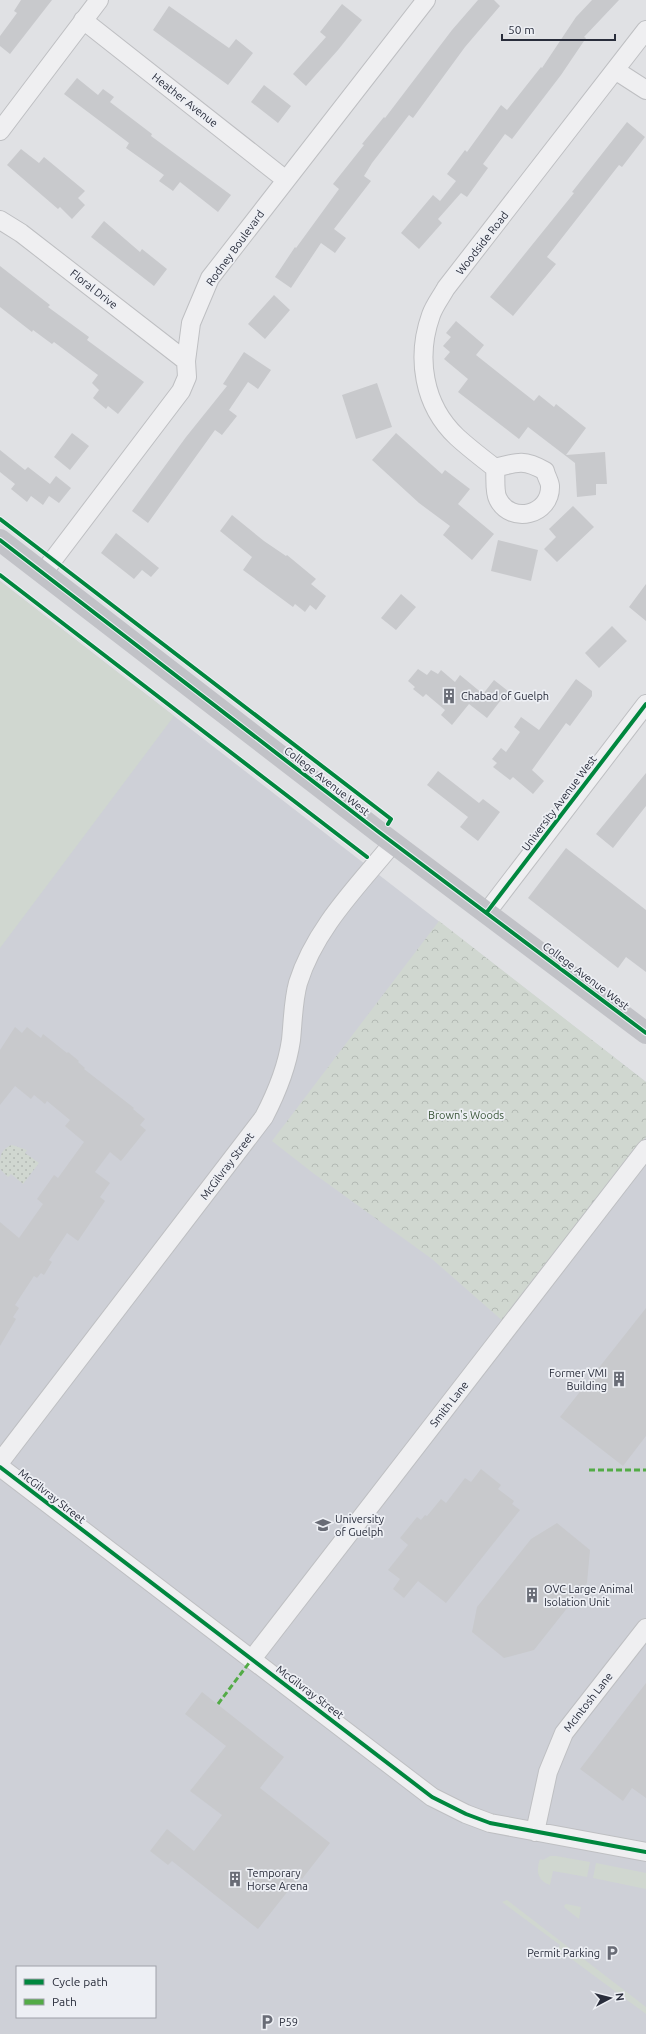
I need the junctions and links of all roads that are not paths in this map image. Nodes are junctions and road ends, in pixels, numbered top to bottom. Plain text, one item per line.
1 (99, 0) edge
2 (426, 0) edge
3 (83, 20) junction
4 (646, 30) edge
5 (615, 70) junction
6 (646, 90) edge
7 (0, 131) edge
8 (286, 180) junction
9 (0, 220) edge
10 (186, 361) junction
11 (495, 468) dead end
12 (0, 540) edge
13 (43, 573) junction
14 (646, 704) edge
15 (393, 843) junction
16 (487, 912) junction
17 (646, 1033) edge
18 (646, 1149) edge
19 (0, 1462) edge
20 (0, 1467) edge
21 (646, 1628) edge
22 (252, 1659) junction
23 (535, 1832) junction
24 (646, 1852) edge

1 - 3 street
2 - 8 street, Rodney Boulevard
3 - 7 street
3 - 8 street, Heather Avenue
4 - 5 street, Woodside Road
5 - 6 street
5 - 11 street, Woodside Road
8 - 10 street, Rodney Boulevard
9 - 10 street, Floral Drive
10 - 13 street, Rodney Boulevard
12 - 13 main road, College Avenue West
13 - 15 main road, College Avenue West
14 - 16 street, University Avenue West
15 - 16 main road, College Avenue West
15 - 19 street, McGilvray Street
16 - 17 main road, College Avenue West
18 - 22 street, Smith Lane
20 - 22 street, McGilvray Street
21 - 23 street, McIntosh Lane
22 - 23 street, McGilvray Street
23 - 24 street, McGilvray Street

